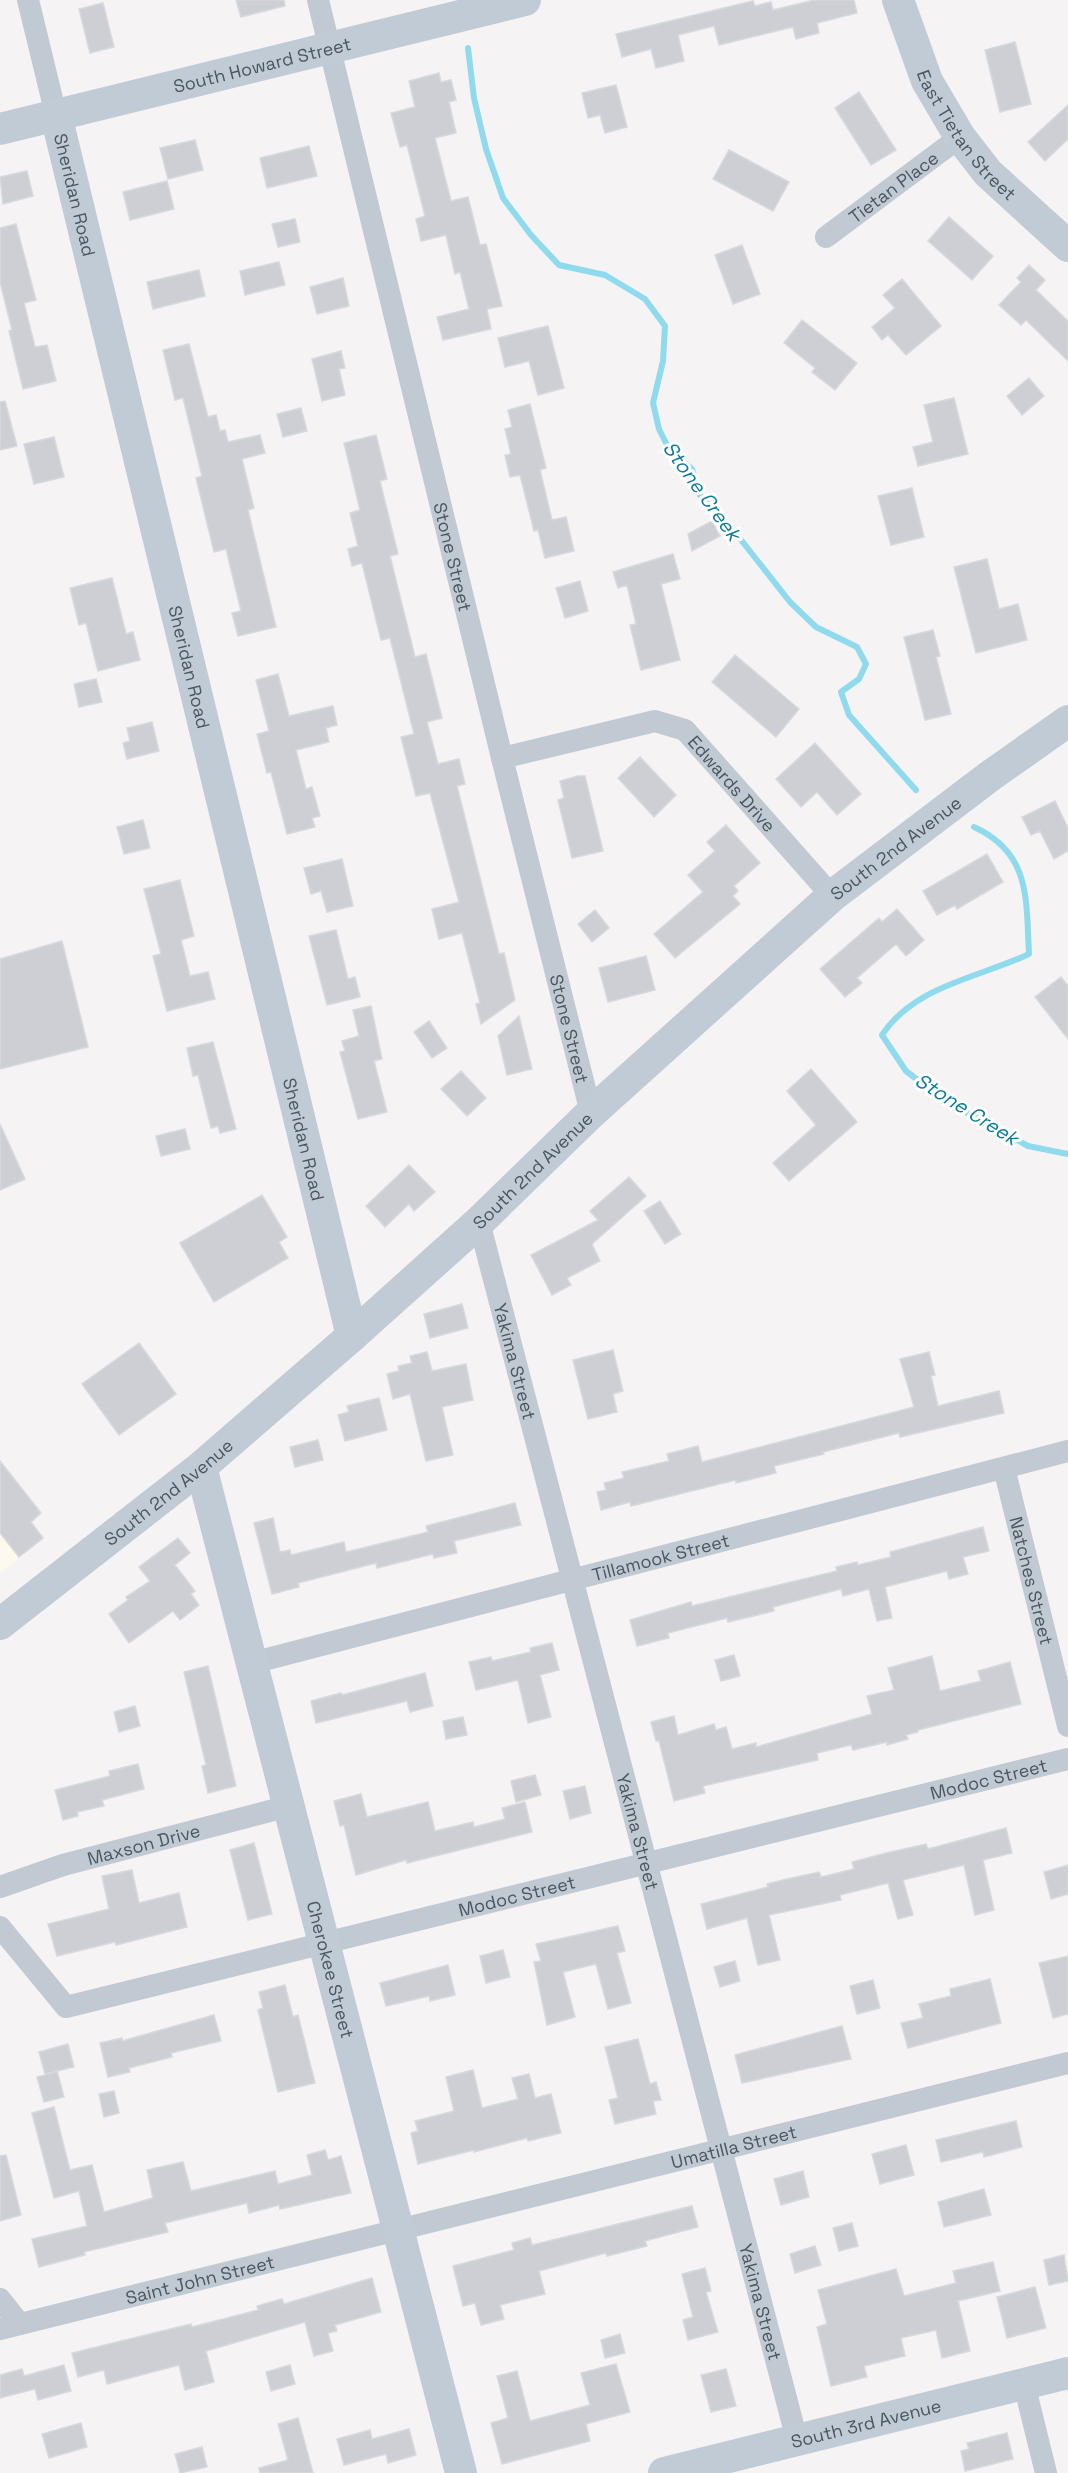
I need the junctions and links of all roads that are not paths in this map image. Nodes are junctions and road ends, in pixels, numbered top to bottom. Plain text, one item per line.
1 (28, 0) edge
2 (318, 0) edge
3 (525, 0) edge
4 (898, 0) edge
5 (331, 48) junction
6 (56, 115) junction
7 (0, 129) edge
8 (960, 137) junction
9 (826, 237) dead end
10 (1068, 246) edge
11 (1068, 721) edge
12 (502, 758) junction
13 (832, 897) junction
14 (591, 1113) junction
15 (479, 1222) junction
16 (352, 1336) junction
17 (1068, 1451) edge
18 (201, 1467) junction
19 (1004, 1468) junction
20 (572, 1580) junction
21 (0, 1624) edge
22 (252, 1663) junction
23 (1068, 1726) edge
24 (1068, 1759) edge
25 (289, 1806) junction
26 (646, 1863) junction
27 (0, 1887) edge
28 (0, 1927) edge
29 (324, 1943) junction
30 (1068, 2063) edge
31 (722, 2150) junction
32 (400, 2230) junction
33 (0, 2299) edge
34 (10, 2326) edge
35 (1068, 2373) edge
36 (1024, 2384) junction
37 (797, 2440) junction
38 (712, 2467) edge
39 (461, 2473) edge
40 (664, 2473) edge
41 (1047, 2473) edge

1 - 6 street, Sheridan Road
2 - 5 street, Stone Street
3 - 5 street, South Howard Street
4 - 8 street, East Tietan Street
5 - 6 street, South Howard Street
5 - 12 street, Stone Street
6 - 7 street, South Howard Street
6 - 16 street, Sheridan Road
8 - 9 street, Tietan Place
8 - 10 street, East Tietan Street
11 - 13 street, South 2nd Avenue
12 - 13 street, Edwards Drive
12 - 14 street, Stone Street
13 - 14 street, South 2nd Avenue
14 - 15 street, South 2nd Avenue
15 - 16 street, South 2nd Avenue
15 - 20 street, Yakima Street
16 - 18 street, South 2nd Avenue
17 - 19 street, Tillamook Street
18 - 21 street, South 2nd Avenue
18 - 22 street, Cherokee Street
19 - 20 street, Tillamook Street
19 - 23 street, Natches Street
20 - 22 street, Tillamook Street
20 - 26 street, Yakima Street
22 - 25 street, Cherokee Street
24 - 26 street, Modoc Street
25 - 27 street, Maxson Drive
25 - 29 street, Cherokee Street
26 - 29 street, Modoc Street
26 - 31 street, Yakima Street
28 - 29 street, Modoc Street
29 - 32 street, Cherokee Street
30 - 31 street, Umatilla Street
31 - 32 street, Umatilla Street
31 - 37 street, Yakima Street
32 - 34 street, Saint John Street
32 - 39 street, Cherokee Street
33 - 34 street
35 - 36 street, South 3rd Avenue
36 - 37 street, South 3rd Avenue
36 - 41 street
37 - 38 street, South 3rd Avenue
38 - 40 street, South 3rd Avenue

